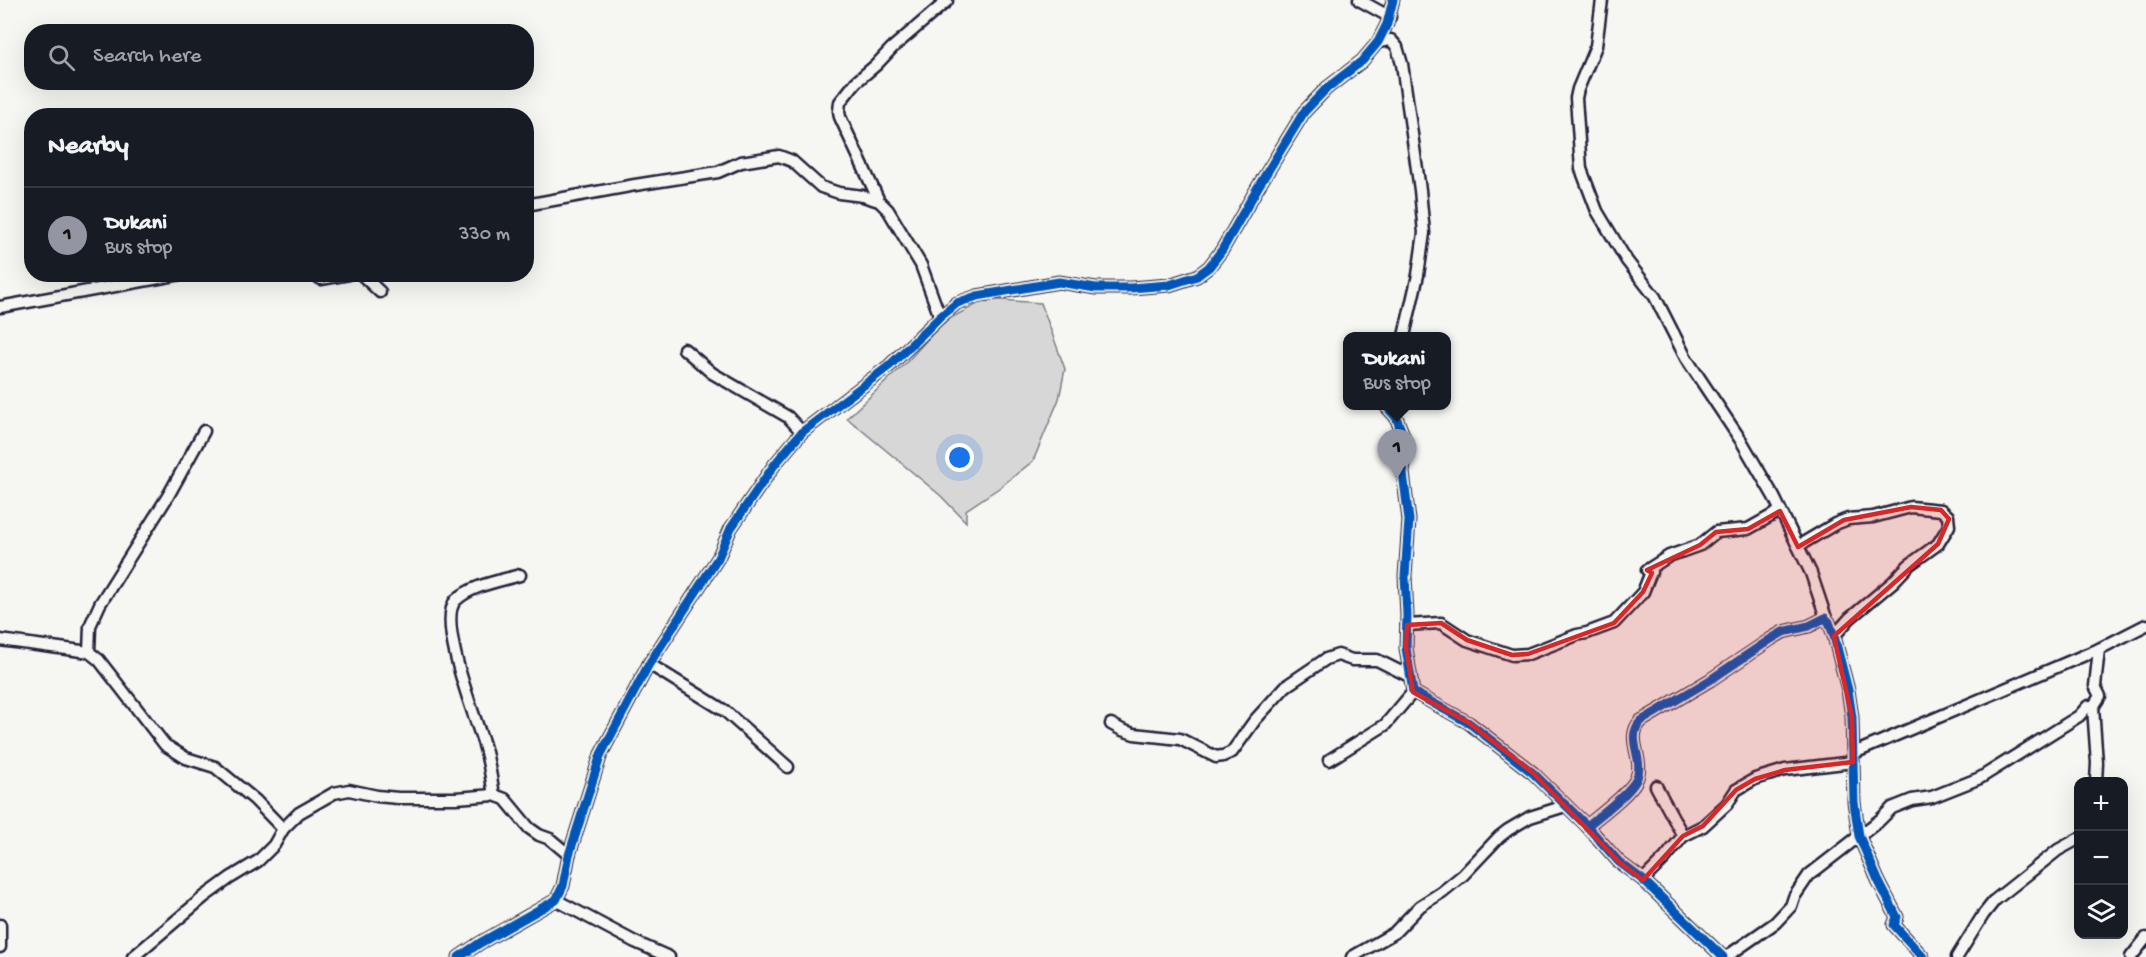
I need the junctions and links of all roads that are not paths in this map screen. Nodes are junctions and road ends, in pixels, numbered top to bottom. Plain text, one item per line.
1 (1359, 0) edge
2 (1393, 0) edge
3 (1602, 0) edge
4 (947, 1) edge
5 (1390, 17) junction
6 (1378, 42) junction
7 (879, 201) junction
8 (534, 204) edge
9 (138, 282) edge
10 (369, 282) edge
11 (380, 292) dead end
12 (0, 308) edge
13 (940, 317) junction
14 (1405, 332) edge
15 (684, 348) dead end
16 (1390, 410) edge
17 (204, 431) dead end
18 (802, 432) junction
19 (1780, 511) junction
20 (1798, 546) junction
21 (520, 575) dead end
22 (1826, 618) junction
23 (1407, 625) junction
24 (2146, 625) edge
25 (1834, 636) junction
26 (0, 640) edge
27 (2099, 649) junction
28 (89, 652) junction
29 (649, 664) junction
30 (1409, 676) junction
31 (1413, 692) junction
32 (2093, 707) junction
33 (1111, 724) dead end
34 (1854, 757) junction
35 (1329, 760) dead end
36 (788, 767) dead end
37 (2096, 777) edge
38 (1656, 786) dead end
39 (494, 795) junction
40 (1565, 807) junction
41 (1587, 826) junction
42 (283, 829) junction
43 (1683, 836) junction
44 (1859, 836) junction
45 (2074, 842) edge
46 (569, 855) junction
47 (1643, 880) junction
48 (556, 900) junction
49 (0, 925) edge
50 (2146, 938) edge
51 (0, 947) edge
52 (133, 957) edge
53 (459, 957) edge
54 (669, 957) edge
55 (1352, 957) edge
56 (1724, 957) edge
57 (1923, 957) edge
58 (1957, 957) edge
59 (2132, 957) edge

1 - 5 street
2 - 5 street
3 - 19 street
4 - 7 street
5 - 6 street
6 - 13 street
6 - 14 street
7 - 8 street
7 - 13 street
9 - 12 street
10 - 11 street
13 - 18 street
15 - 18 street
16 - 23 street
17 - 28 street
18 - 29 street
19 - 20 street
19 - 23 street
20 - 22 street
20 - 25 street
21 - 39 street
22 - 25 street
22 - 41 street
23 - 30 street
24 - 27 street
25 - 34 street
26 - 28 street
27 - 32 street
27 - 34 street
28 - 42 street
29 - 36 street
29 - 46 street
30 - 31 street
30 - 33 street
31 - 35 street
31 - 40 street
32 - 37 street
32 - 44 street
34 - 43 street
34 - 44 street
38 - 43 street
39 - 42 street
39 - 46 street
40 - 41 street
40 - 55 street
41 - 47 street
42 - 52 street
43 - 47 street
44 - 56 street
44 - 57 street
45 - 58 street
46 - 48 street
47 - 56 street
48 - 53 street
48 - 54 street
49 - 51 street
50 - 59 street

